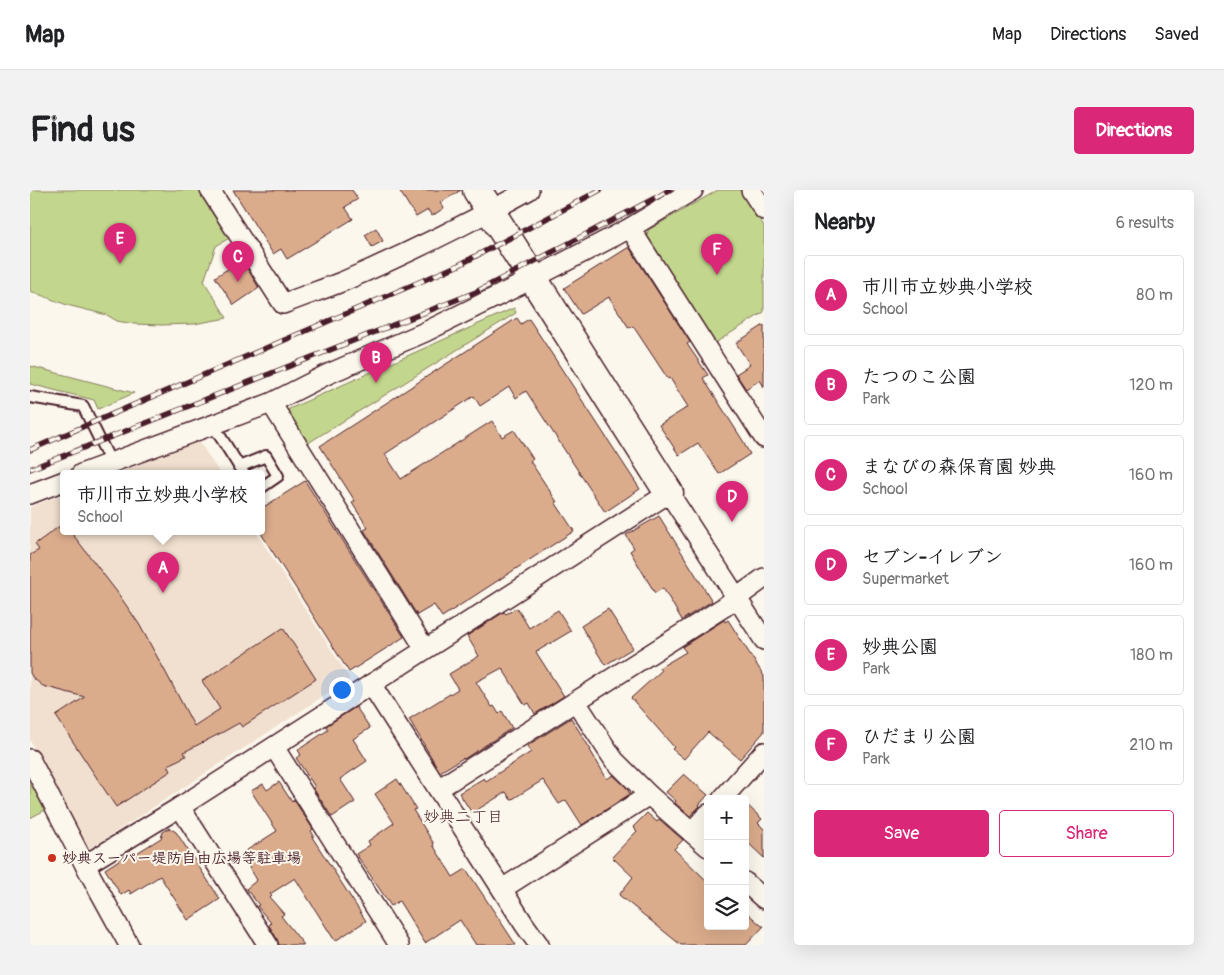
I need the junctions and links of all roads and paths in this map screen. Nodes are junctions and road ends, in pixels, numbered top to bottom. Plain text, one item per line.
1 (210, 190) edge
2 (529, 190) edge
3 (693, 190) edge
4 (751, 190) edge
5 (484, 200) edge
6 (764, 210) edge
7 (630, 228) junction
8 (534, 278) junction
9 (30, 397) edge
10 (272, 403) junction
11 (213, 425) junction
12 (764, 438) edge
13 (111, 463) junction
14 (92, 470) edge
15 (240, 470) edge
16 (243, 470) edge
17 (60, 483) edge
18 (265, 484) edge
19 (669, 493) junction
20 (30, 494) edge
21 (764, 578) edge
22 (737, 598) junction
23 (764, 640) edge
24 (426, 649) junction
25 (372, 684) junction
26 (576, 702) junction
27 (274, 747) junction
28 (764, 752) edge
29 (30, 759) edge
30 (438, 789) junction
31 (650, 795) junction
32 (726, 795) edge
33 (180, 806) junction
34 (704, 818) edge
35 (691, 832) junction
36 (704, 844) edge
37 (85, 865) junction
38 (748, 885) edge
39 (502, 890) junction
40 (764, 899) edge
41 (129, 945) edge
42 (268, 945) edge
43 (399, 945) edge
44 (539, 945) edge

1 - 5 street
2 - 5 street
3 - 7 street
4 - 6 street
5 - 8 street
7 - 8 street
7 - 12 street
8 - 10 street
8 - 19 street
9 - 13 lane
10 - 11 street
10 - 24 street
11 - 13 street
11 - 15 lane
13 - 14 street
16 - 18 lane
17 - 20 street
19 - 22 street
19 - 24 street
21 - 22 street
22 - 23 street
22 - 26 street
24 - 25 street
25 - 27 street
25 - 30 street
26 - 30 street
26 - 31 street
27 - 33 street
27 - 43 street
28 - 32 street
29 - 37 street
30 - 39 street
31 - 35 street
31 - 39 street
33 - 37 street
33 - 42 street
34 - 35 street
35 - 36 street
37 - 41 street
38 - 40 street
39 - 44 street

